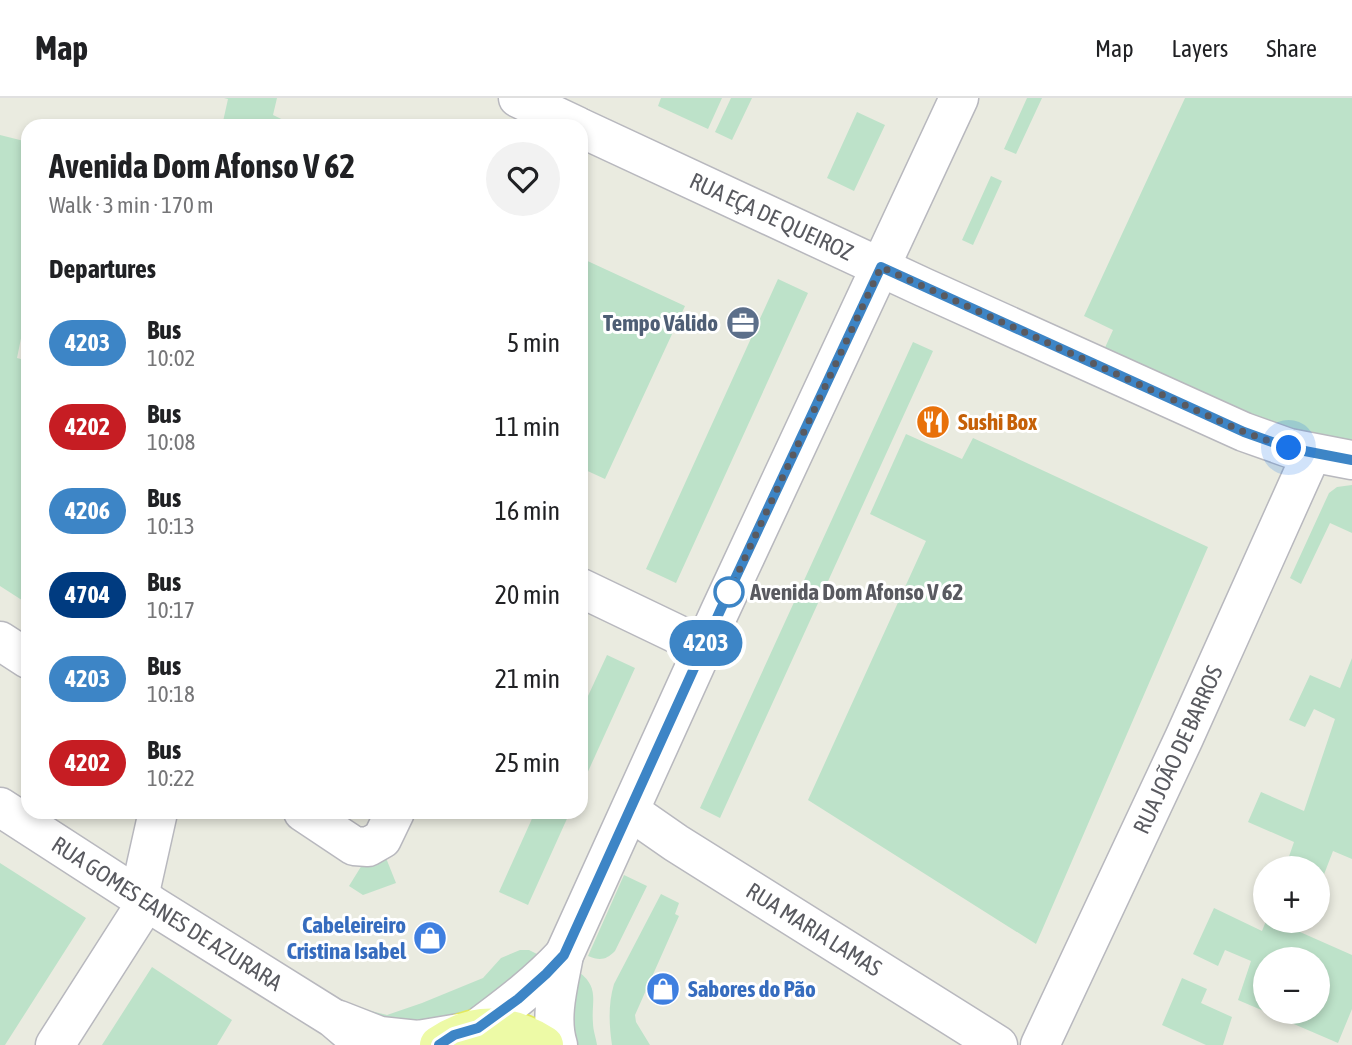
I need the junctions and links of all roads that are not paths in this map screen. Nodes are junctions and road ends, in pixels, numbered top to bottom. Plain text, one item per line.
1 (517, 98) edge
2 (959, 98) edge
3 (562, 119) edge
4 (588, 131) edge
5 (881, 267) junction
6 (1312, 453) junction
7 (1352, 460) edge
8 (588, 591) edge
9 (0, 641) edge
10 (704, 647) junction
11 (21, 654) edge
12 (0, 807) edge
13 (629, 811) junction
14 (157, 819) edge
15 (314, 819) edge
16 (392, 819) edge
17 (143, 899) junction
18 (564, 955) junction
19 (333, 1018) junction
20 (459, 1035) edge
21 (55, 1045) edge
22 (361, 1045) edge
23 (544, 1045) edge
24 (558, 1045) edge
25 (998, 1045) edge
26 (1040, 1045) edge

1 - 3 street, RUA EÇA DE QUEIROZ
2 - 5 street
4 - 5 street, RUA EÇA DE QUEIROZ
5 - 6 street, RUA EÇA DE QUEIROZ
5 - 10 street
6 - 7 street, RUA EÇA DE QUEIROZ
6 - 26 street, RUA JOÃO DE BARROS
8 - 10 street
9 - 11 street
10 - 13 street
12 - 17 street, RUA GOMES EANES DE AZURARA
13 - 18 street
13 - 25 street, RUA MARIA LAMAS
14 - 17 street
15 - 16 street
17 - 19 street, RUA GOMES EANES DE AZURARA
17 - 21 street
18 - 20 street
18 - 24 street
19 - 20 street, RUA GOMES EANES DE AZURARA
19 - 22 street, RUA GOMES EANES DE AZURARA
20 - 23 main road

